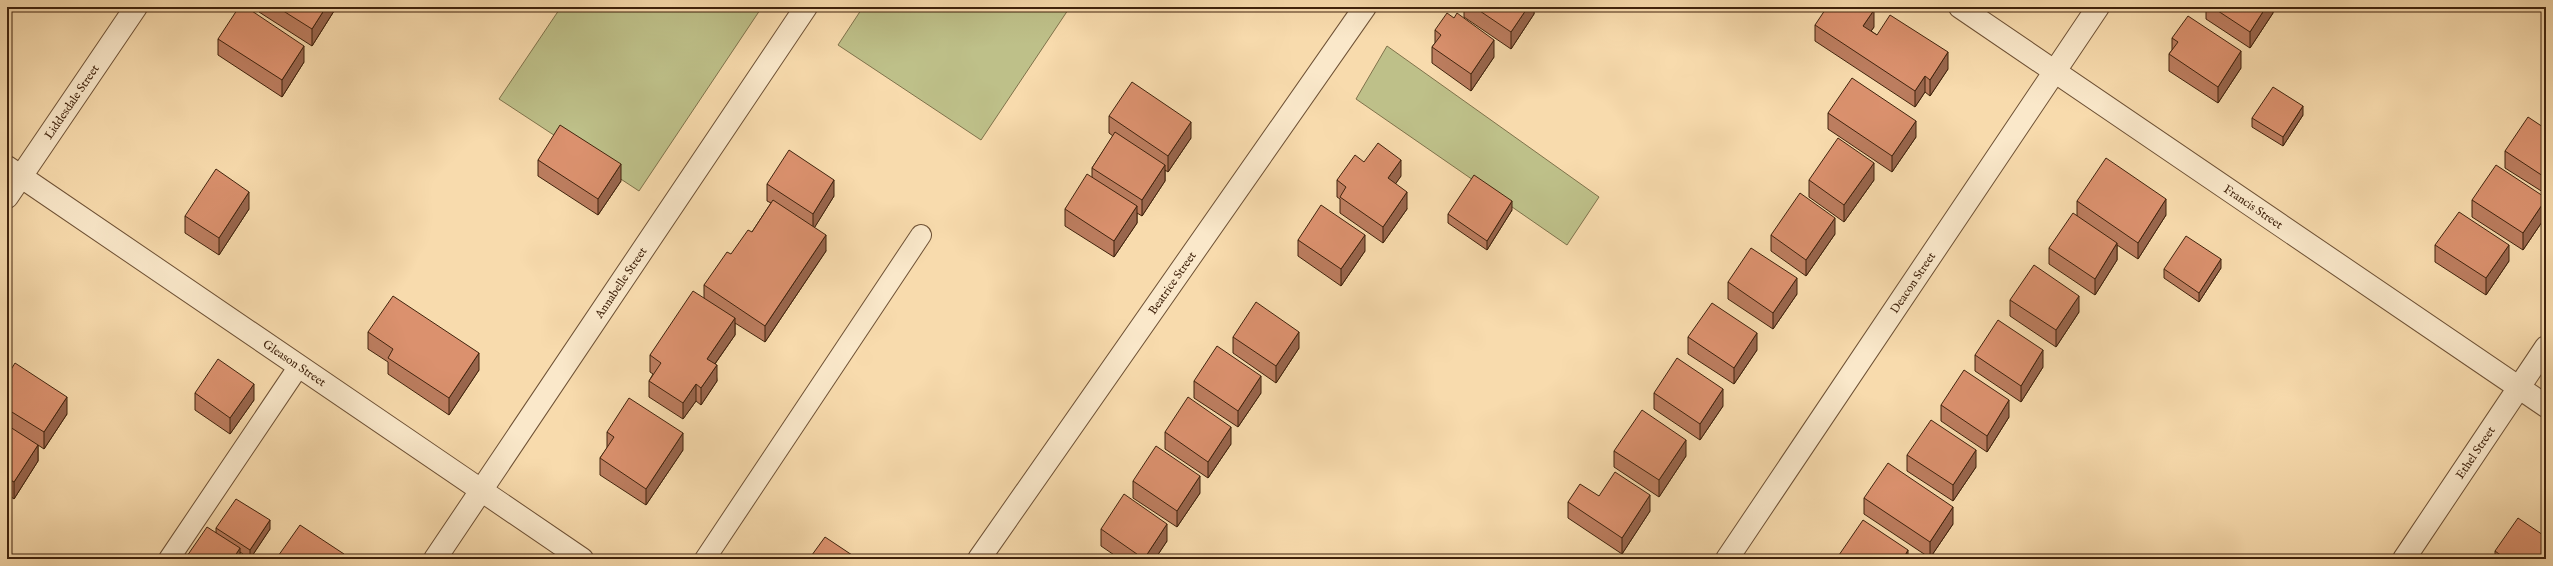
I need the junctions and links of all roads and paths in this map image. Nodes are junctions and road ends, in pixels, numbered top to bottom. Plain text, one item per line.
1 (136, 7) edge
2 (806, 7) edge
3 (1365, 7) edge
4 (1960, 7) edge
5 (2098, 7) edge
6 (2055, 71) junction
7 (14, 171) edge
8 (7, 197) edge
9 (921, 235) dead end
10 (2546, 347) edge
11 (299, 366) junction
12 (2519, 388) junction
13 (2546, 406) edge
14 (482, 490) junction
15 (169, 559) edge
16 (435, 559) edge
17 (582, 559) edge
18 (705, 559) edge
19 (979, 559) edge
20 (1727, 559) edge
21 (2404, 559) edge

1 - 7 street, Liddesdale Street
2 - 14 street, Annabelle Street
3 - 19 street, Beatrice Street
4 - 6 street, Francis Street
5 - 6 street, Deacon Street
6 - 12 street, Francis Street
6 - 20 street, Deacon Street
7 - 8 street, Liddesdale Street
7 - 11 street, Gleason Street
9 - 18 lane
10 - 12 street, Ethel Street
11 - 14 street, Gleason Street
11 - 15 lane
12 - 13 street, Francis Street
12 - 21 street, Ethel Street
14 - 16 street, Annabelle Street
14 - 17 street, Gleason Street

